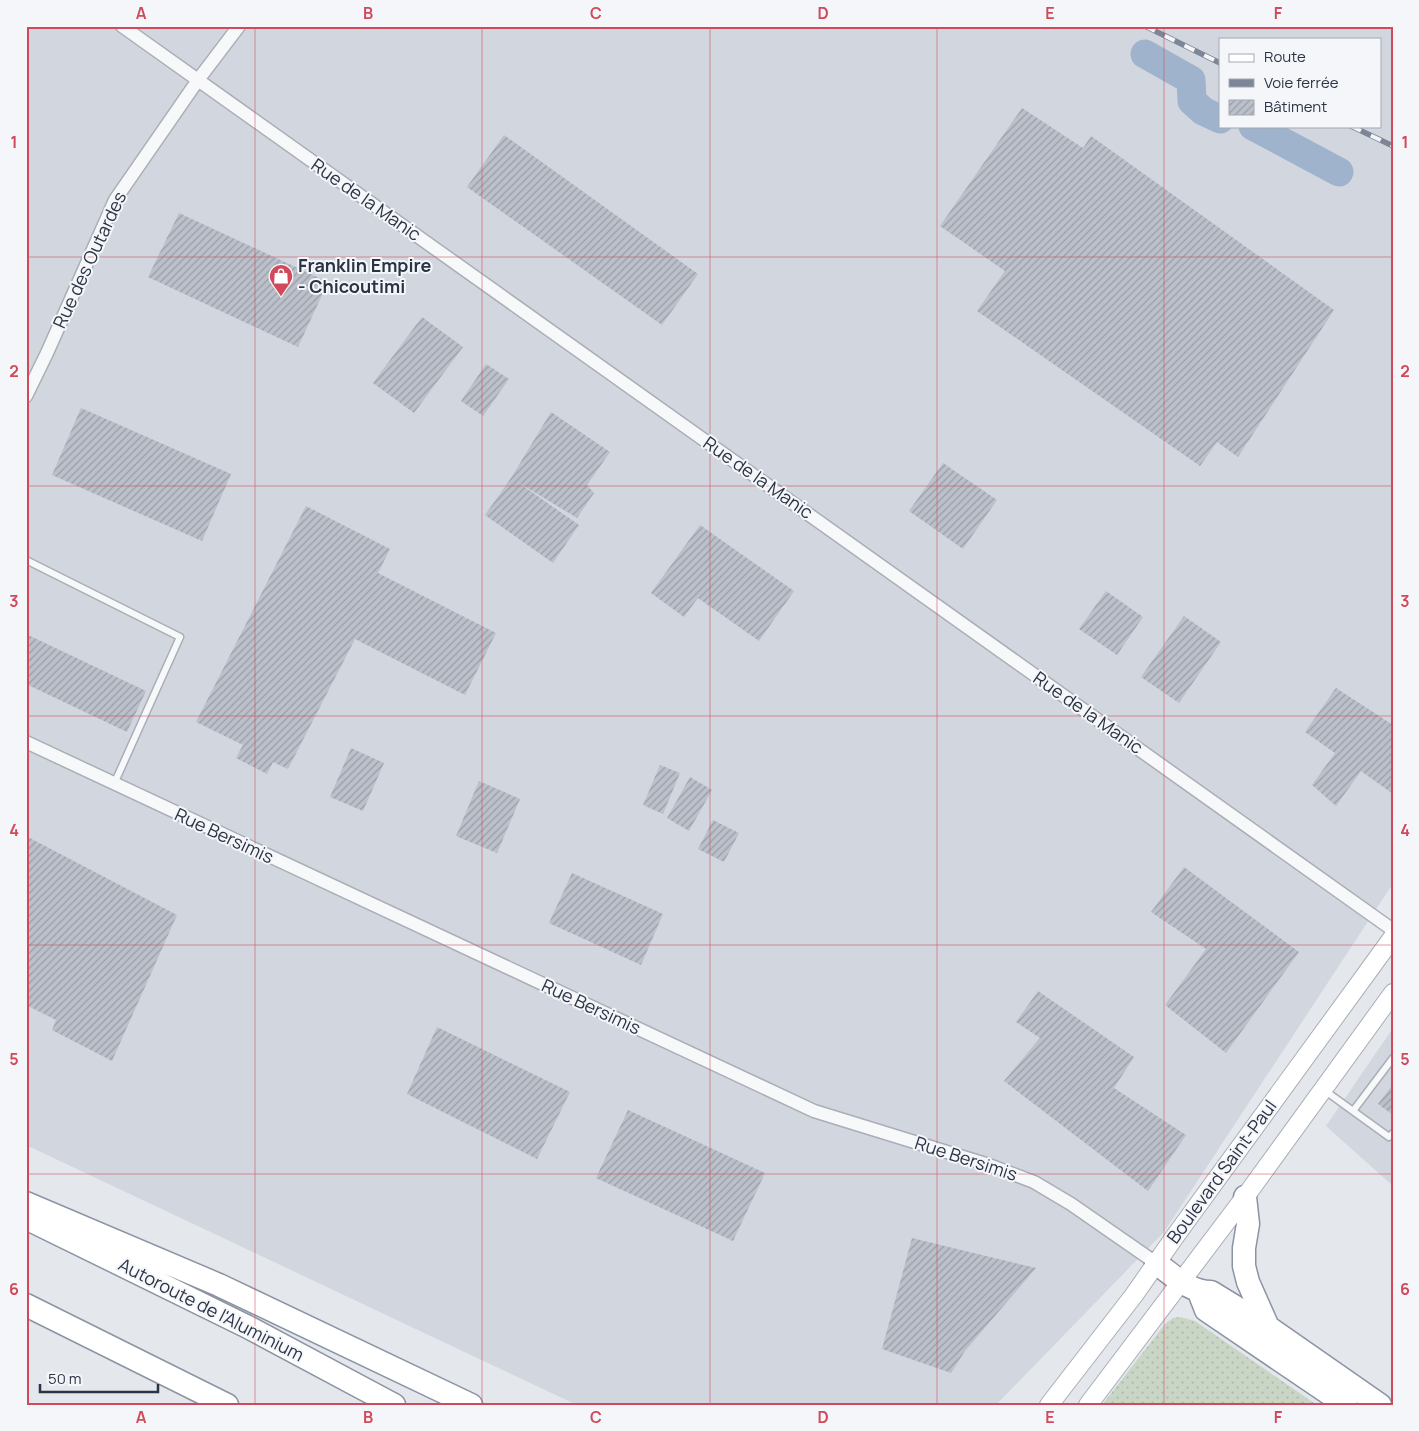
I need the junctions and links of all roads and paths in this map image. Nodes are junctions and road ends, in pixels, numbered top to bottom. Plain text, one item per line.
1 (122, 26) edge
2 (239, 26) edge
3 (198, 80) junction
4 (26, 396) edge
5 (26, 560) edge
6 (26, 742) edge
7 (114, 784) junction
8 (1393, 930) edge
9 (1393, 937) edge
10 (1393, 993) edge
11 (1393, 1058) edge
12 (1323, 1089) junction
13 (1353, 1111) junction
14 (1392, 1136) edge
15 (1245, 1197) junction
16 (26, 1203) edge
17 (26, 1218) edge
18 (1156, 1263) junction
19 (1191, 1287) junction
20 (26, 1305) edge
21 (1268, 1327) junction
22 (227, 1405) edge
23 (394, 1405) edge
24 (471, 1405) edge
25 (1049, 1405) edge
26 (1088, 1405) edge
27 (1346, 1405) edge
28 (1380, 1405) edge

1 - 3 street, Rue de la Manic
2 - 3 street, Rue des Outardes
3 - 4 street, Rue des Outardes
3 - 8 street, Rue de la Manic
5 - 7 lane
6 - 7 street, Rue Bersimis
7 - 18 street, Rue Bersimis
9 - 18 main road, Boulevard Saint-Paul
10 - 12 main road, Boulevard Saint-Paul
11 - 13 lane
12 - 13 lane
12 - 15 main road, Boulevard Saint-Paul
13 - 14 lane
15 - 19 main road, Boulevard Saint-Paul
15 - 21 highway
16 - 24 highway
17 - 23 highway, Autoroute de l'Aluminium
18 - 19 highway
18 - 25 main road, Boulevard Saint-Paul
19 - 21 highway
19 - 26 main road, Boulevard Saint-Paul
19 - 27 highway
20 - 22 highway
21 - 28 highway

